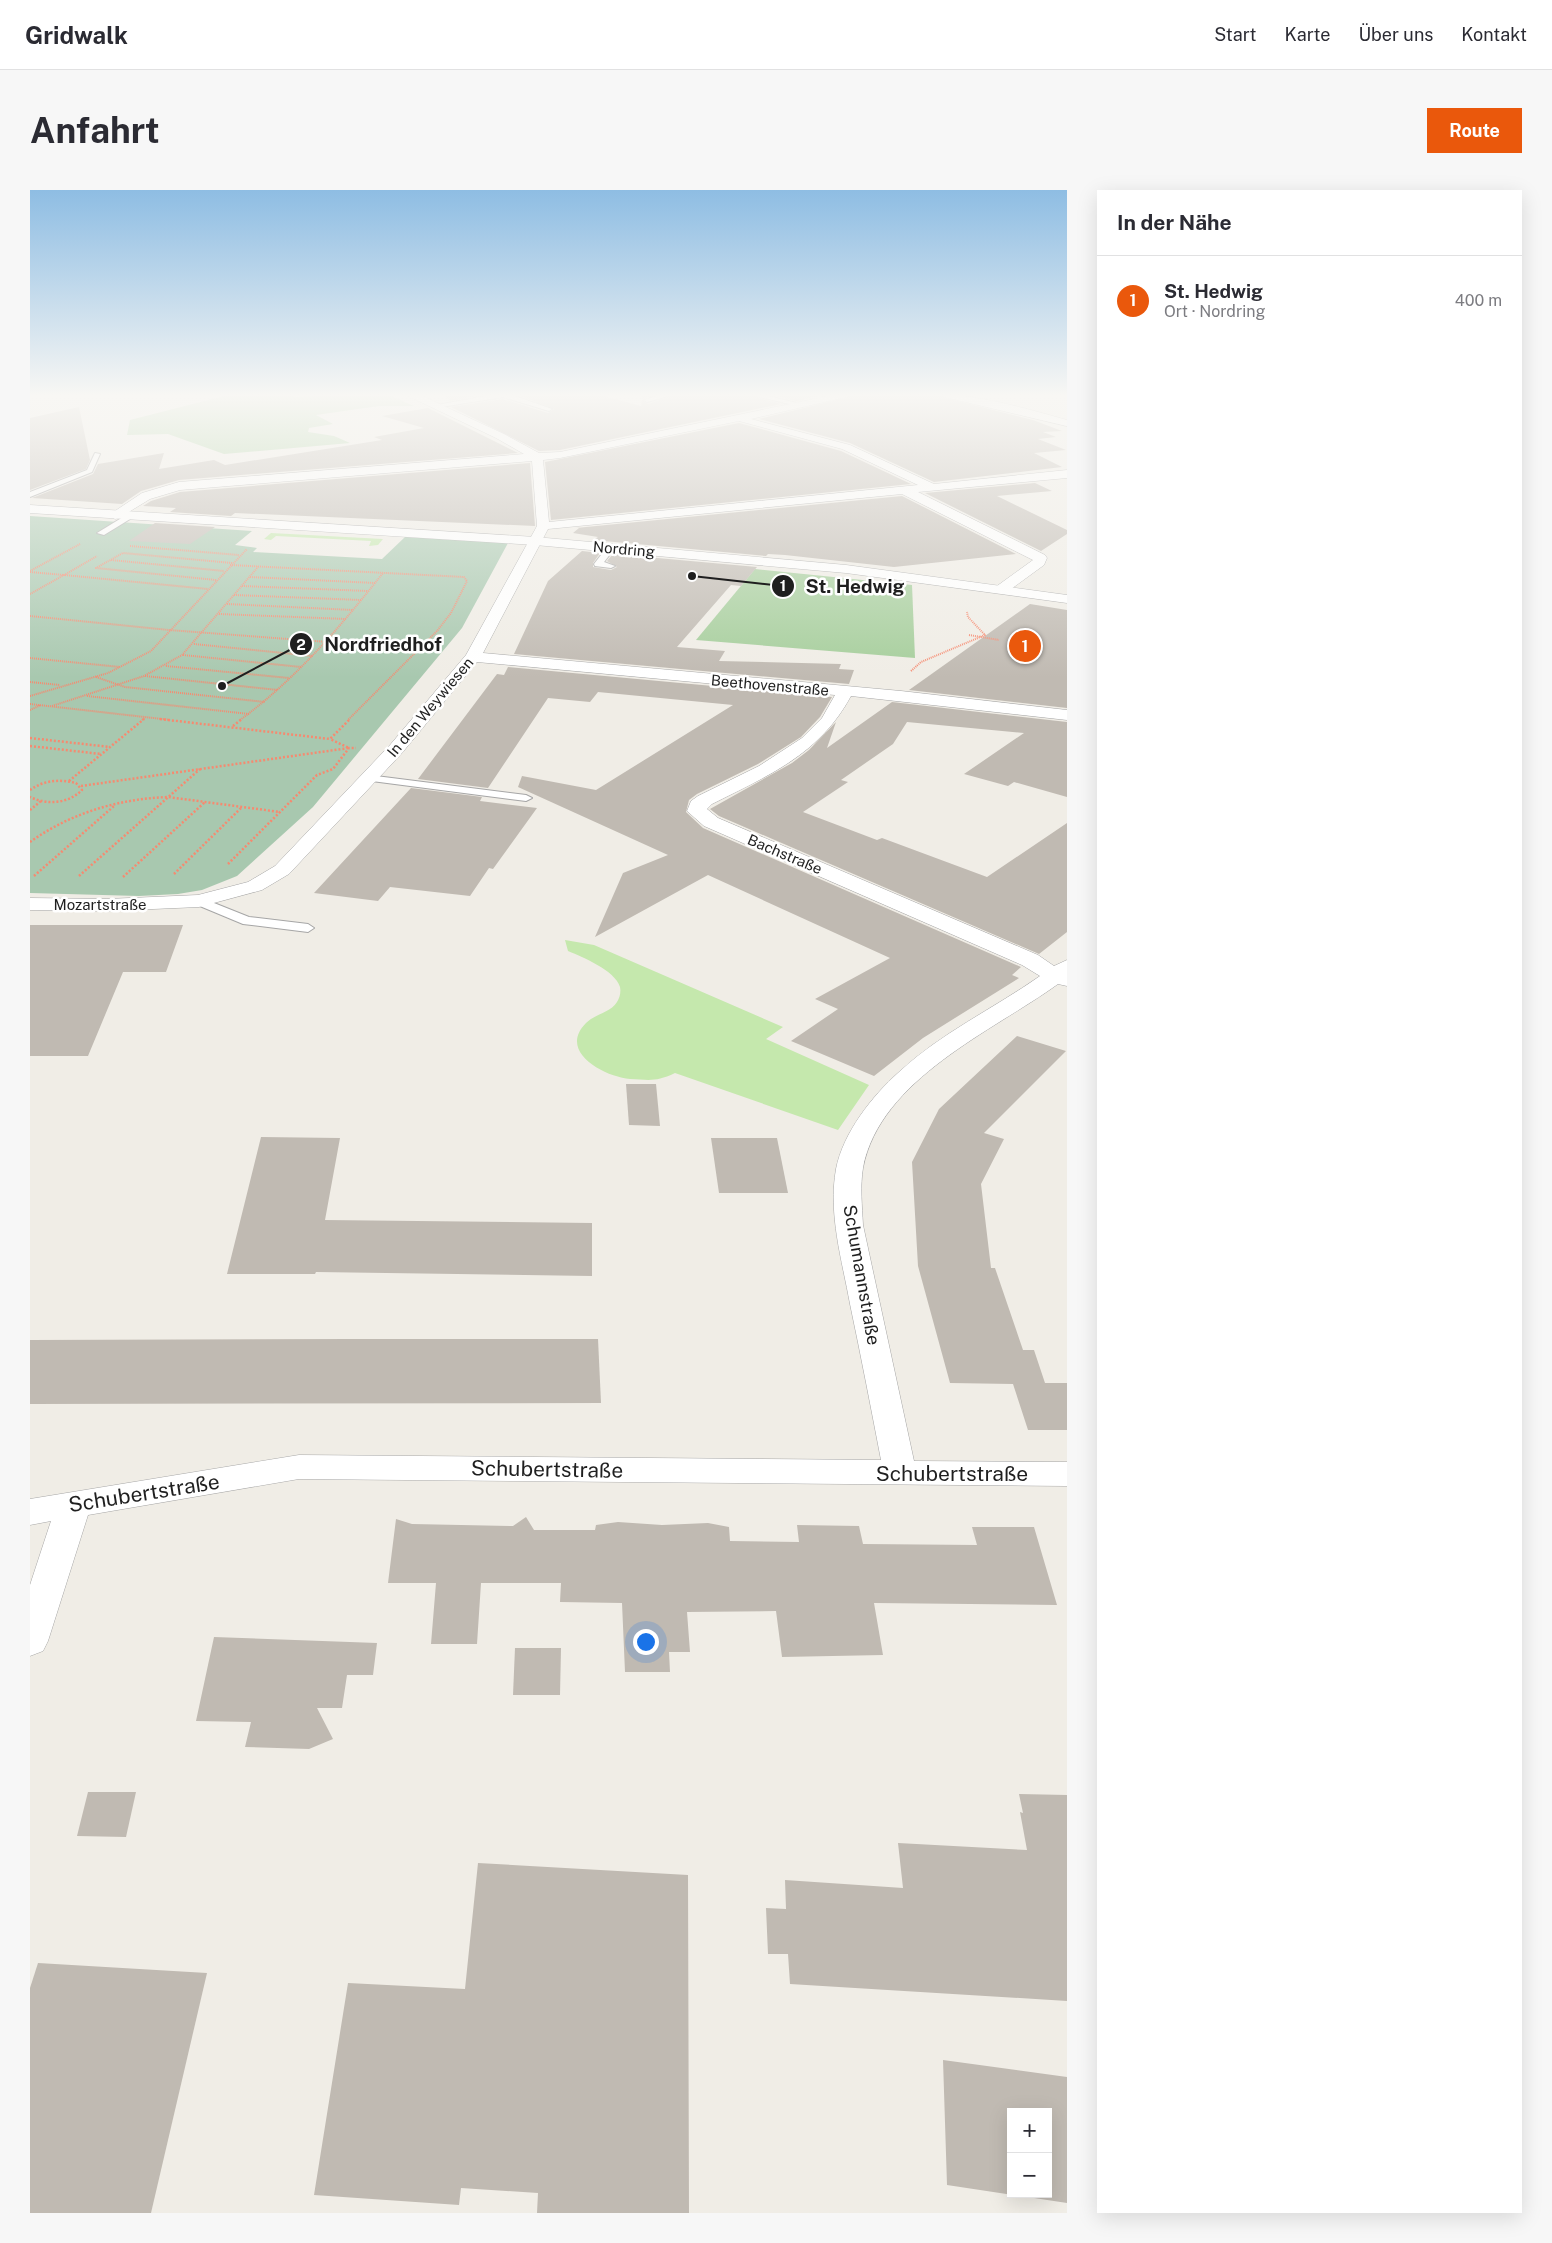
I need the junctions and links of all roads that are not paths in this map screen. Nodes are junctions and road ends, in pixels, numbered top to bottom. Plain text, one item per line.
1 (46, 488) edge
2 (174, 488) edge
3 (540, 488) edge
4 (918, 488) edge
5 (904, 490) junction
6 (30, 495) edge
7 (30, 509) edge
8 (115, 515) junction
9 (131, 516) junction
10 (543, 526) junction
11 (101, 533) road end
12 (535, 541) junction
13 (611, 548) junction
14 (610, 566) dead end
15 (997, 588) junction
16 (1067, 599) edge
17 (473, 657) junction
18 (846, 692) junction
19 (1067, 715) edge
20 (368, 778) junction
21 (526, 798) dead end
22 (199, 901) junction
23 (30, 904) edge
24 (171, 904) joint
25 (308, 928) dead end
26 (1063, 974) edge
27 (900, 1473) junction
28 (1067, 1474) edge
29 (74, 1504) junction
30 (30, 1512) edge
31 (30, 1641) edge

1 - 6 lane
2 - 8 street
3 - 10 street
4 - 5 street
5 - 10 street
5 - 15 street
7 - 8 street, Nordring
8 - 9 street, Nordring
9 - 11 lane
9 - 12 street, Nordring
10 - 12 street, In den Weywiesen
12 - 13 street, Nordring
12 - 17 street, In den Weywiesen
13 - 14 lane
13 - 15 street, Nordring
15 - 16 street, Nordring
17 - 18 street, Beethovenstraße
17 - 20 street, In den Weywiesen
18 - 19 street, Beethovenstraße
18 - 26 street, Bachstraße
20 - 21 lane
20 - 22 street, In den Weywiesen
22 - 24 street, In den Weywiesen
22 - 25 lane
23 - 24 street, Mozartstraße
26 - 27 street, Schumannstraße
27 - 28 street, Schubertstraße
27 - 29 street, Schubertstraße
29 - 30 street, Schubertstraße
29 - 31 street

